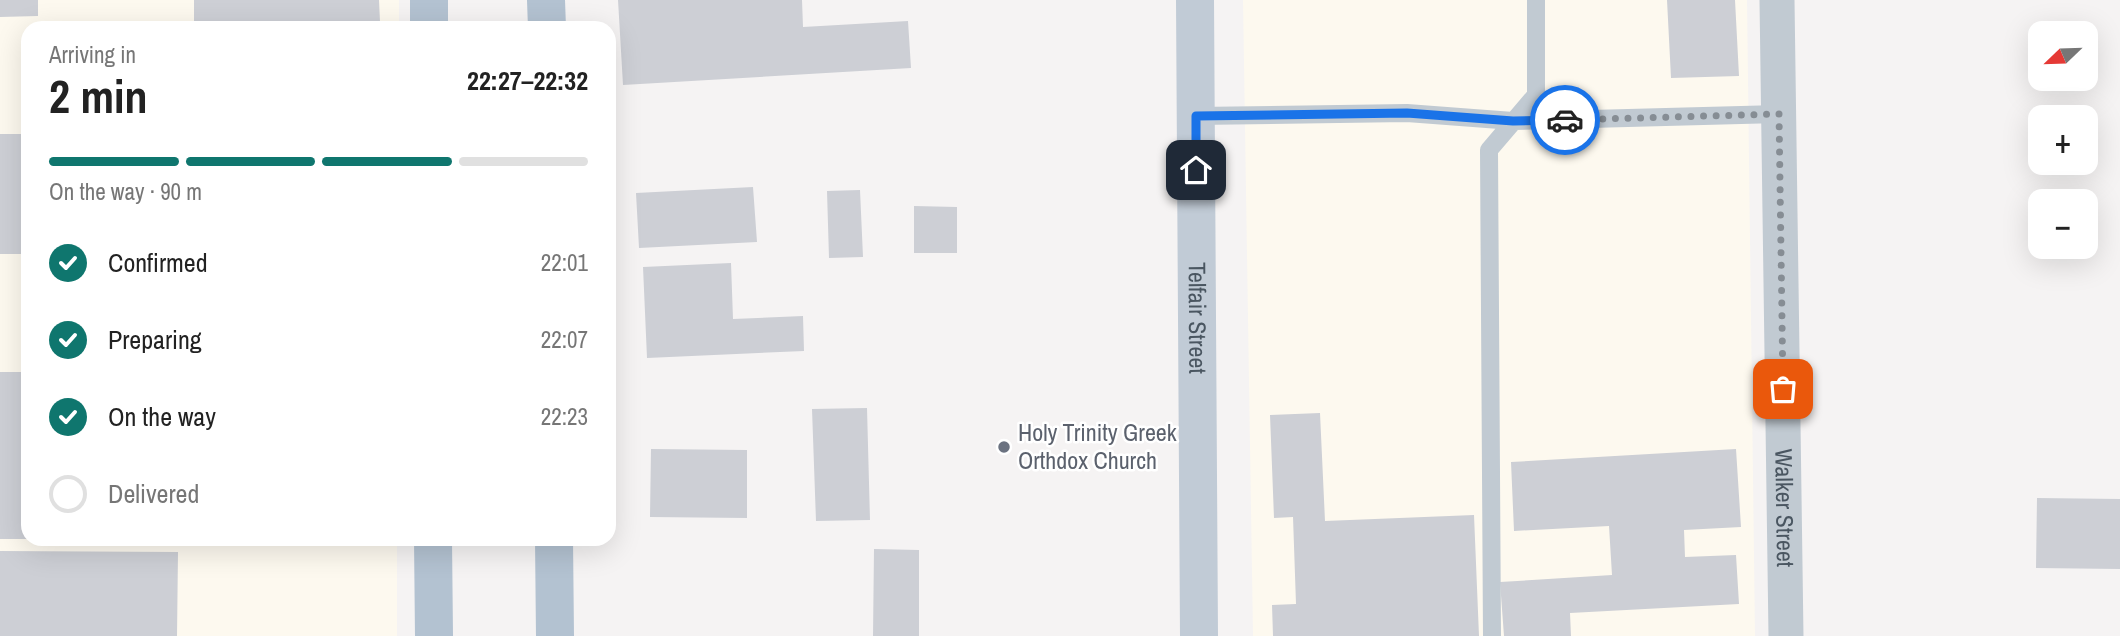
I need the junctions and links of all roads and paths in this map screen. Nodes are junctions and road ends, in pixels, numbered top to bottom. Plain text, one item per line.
1 (429, 0) edge
2 (546, 0) edge
3 (1195, 0) edge
4 (1536, 0) edge
5 (1777, 0) edge
6 (429, 21) edge
7 (547, 21) edge
8 (1779, 114) junction
9 (1196, 116) junction
10 (1513, 121) junction
11 (433, 546) edge
12 (554, 546) edge
13 (434, 636) edge
14 (555, 636) edge
15 (1199, 636) edge
16 (1492, 636) edge
17 (1786, 636) edge

1 - 6 main road
2 - 7 main road
3 - 9 street, Telfair Street
4 - 10 lane
5 - 8 street, Walker Street
8 - 10 lane
8 - 17 street, Walker Street
9 - 10 lane
9 - 15 street, Telfair Street
10 - 16 lane
11 - 13 main road
12 - 14 main road

